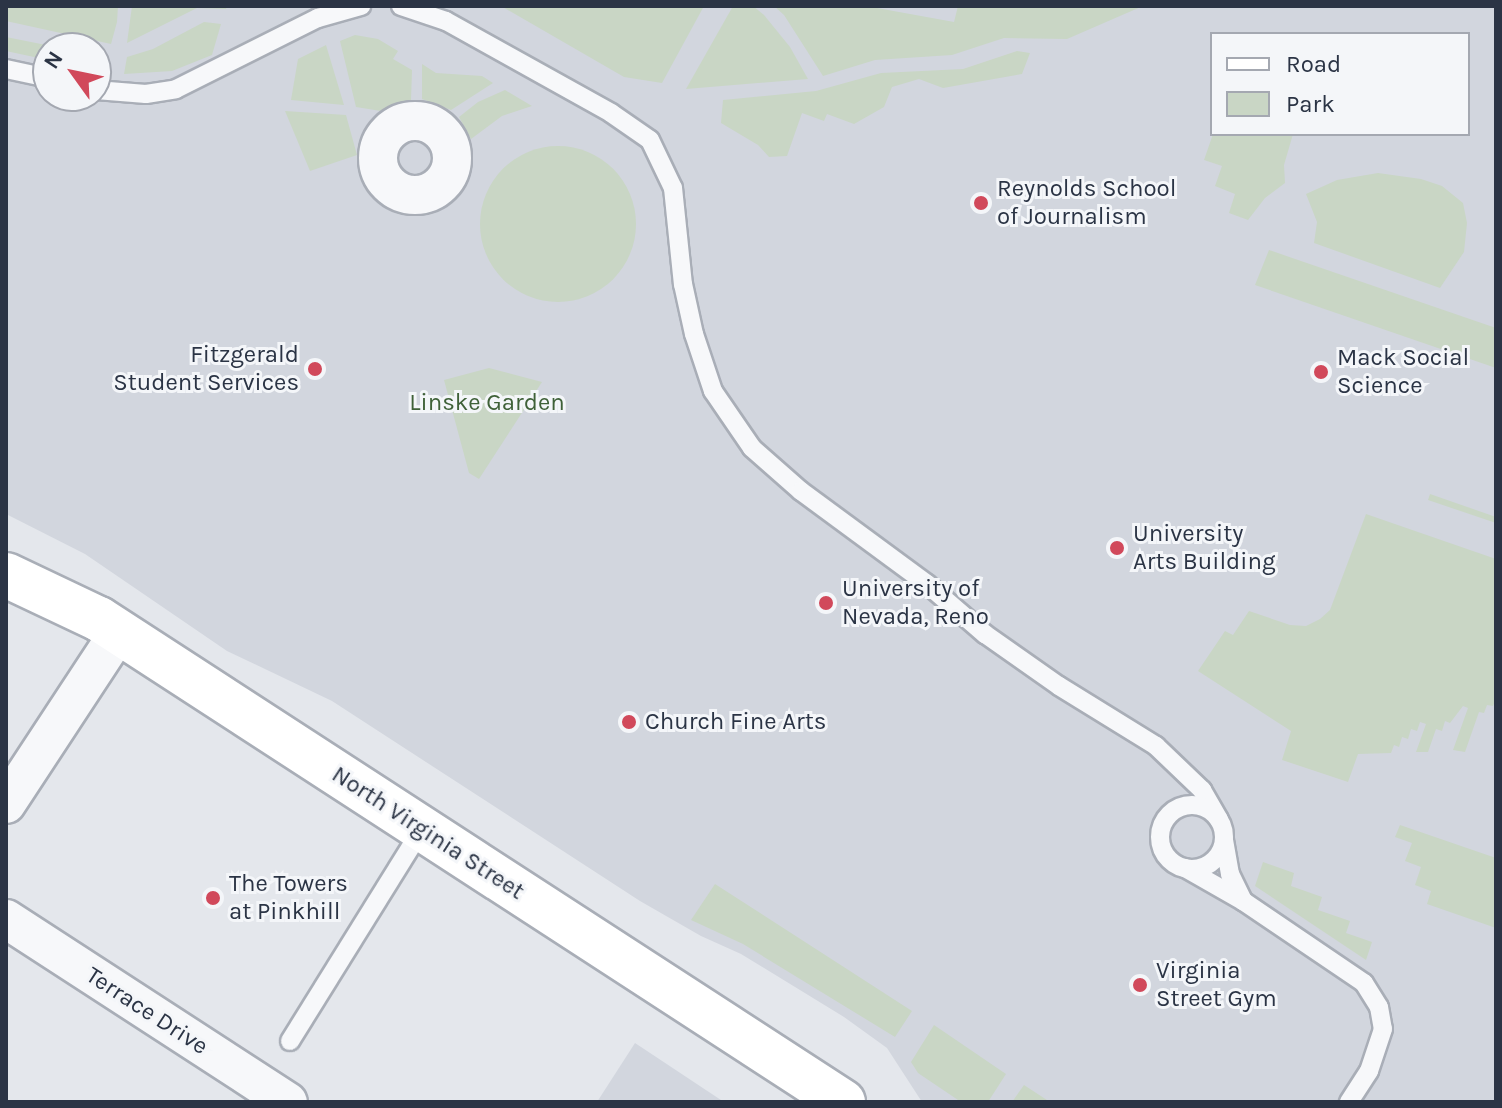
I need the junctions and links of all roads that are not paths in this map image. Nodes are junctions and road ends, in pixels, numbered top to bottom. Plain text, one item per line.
1 (361, 6) edge
2 (408, 7) edge
3 (6, 69) edge
4 (32, 75) edge
5 (112, 91) edge
6 (6, 575) edge
7 (119, 632) junction
8 (6, 804) edge
9 (1219, 820) junction
10 (422, 829) junction
11 (1224, 840) junction
12 (1185, 868) junction
13 (1243, 901) junction
14 (6, 919) edge
15 (290, 1041) dead end
16 (288, 1102) edge
17 (843, 1102) edge
18 (1349, 1102) edge

1 - 5 lane
2 - 9 lane
3 - 4 lane
6 - 7 main road, North Virginia Street
7 - 8 street
7 - 10 main road, North Virginia Street
9 - 11 lane
9 - 12 lane
10 - 15 lane
10 - 17 main road, North Virginia Street
11 - 12 lane
11 - 13 lane
12 - 13 lane
13 - 18 lane
14 - 16 street, Terrace Drive

